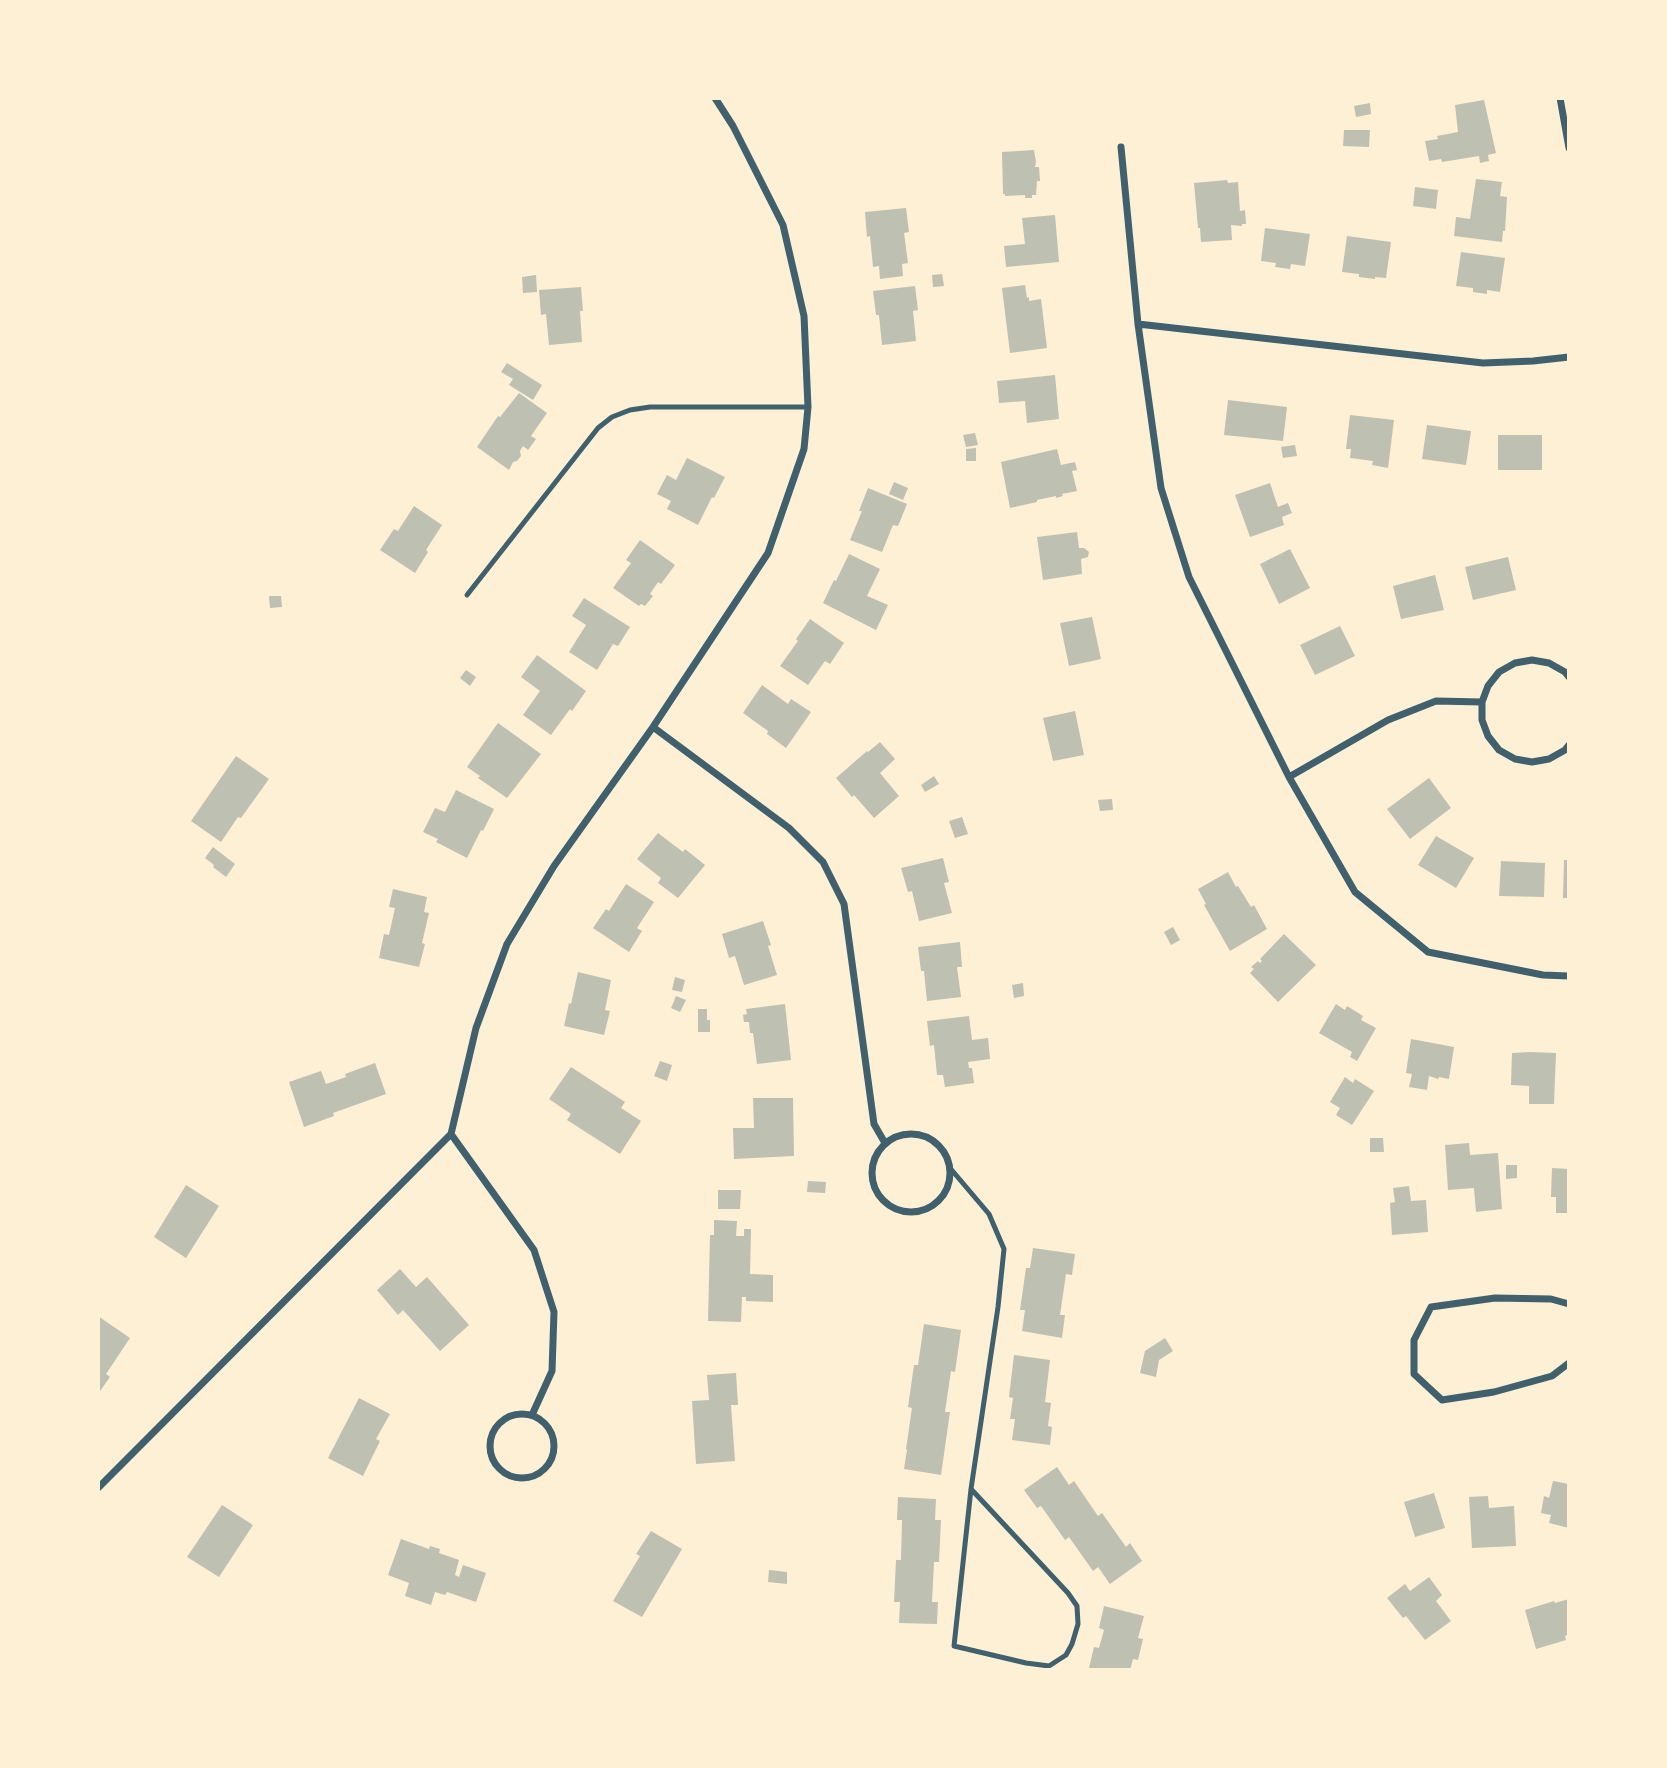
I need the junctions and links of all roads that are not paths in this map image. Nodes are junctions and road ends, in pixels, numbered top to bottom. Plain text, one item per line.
1 (715, 98) edge
2 (1560, 98) edge
3 (1121, 147) dead end
4 (1569, 148) edge
5 (1138, 324) junction
6 (1569, 357) edge
7 (807, 407) junction
8 (467, 595) dead end
9 (1569, 677) edge
10 (1482, 702) junction
11 (653, 727) junction
12 (1569, 745) edge
13 (1289, 777) junction
14 (1569, 976) edge
15 (451, 1134) junction
16 (885, 1143) junction
17 (950, 1168) junction
18 (1569, 1304) edge
19 (1569, 1363) edge
20 (532, 1415) junction
21 (98, 1488) edge
22 (971, 1489) junction

1 - 7 street
2 - 4 street
3 - 5 street
5 - 6 street
5 - 13 street
7 - 8 lane
7 - 11 street
9 - 10 street
10 - 12 street
10 - 13 street
11 - 15 street
11 - 16 street
13 - 14 street
15 - 20 street
15 - 21 street
16 - 17 street
16 - 17 street
17 - 22 lane
18 - 19 street
20 - 20 street
22 - 22 lane

